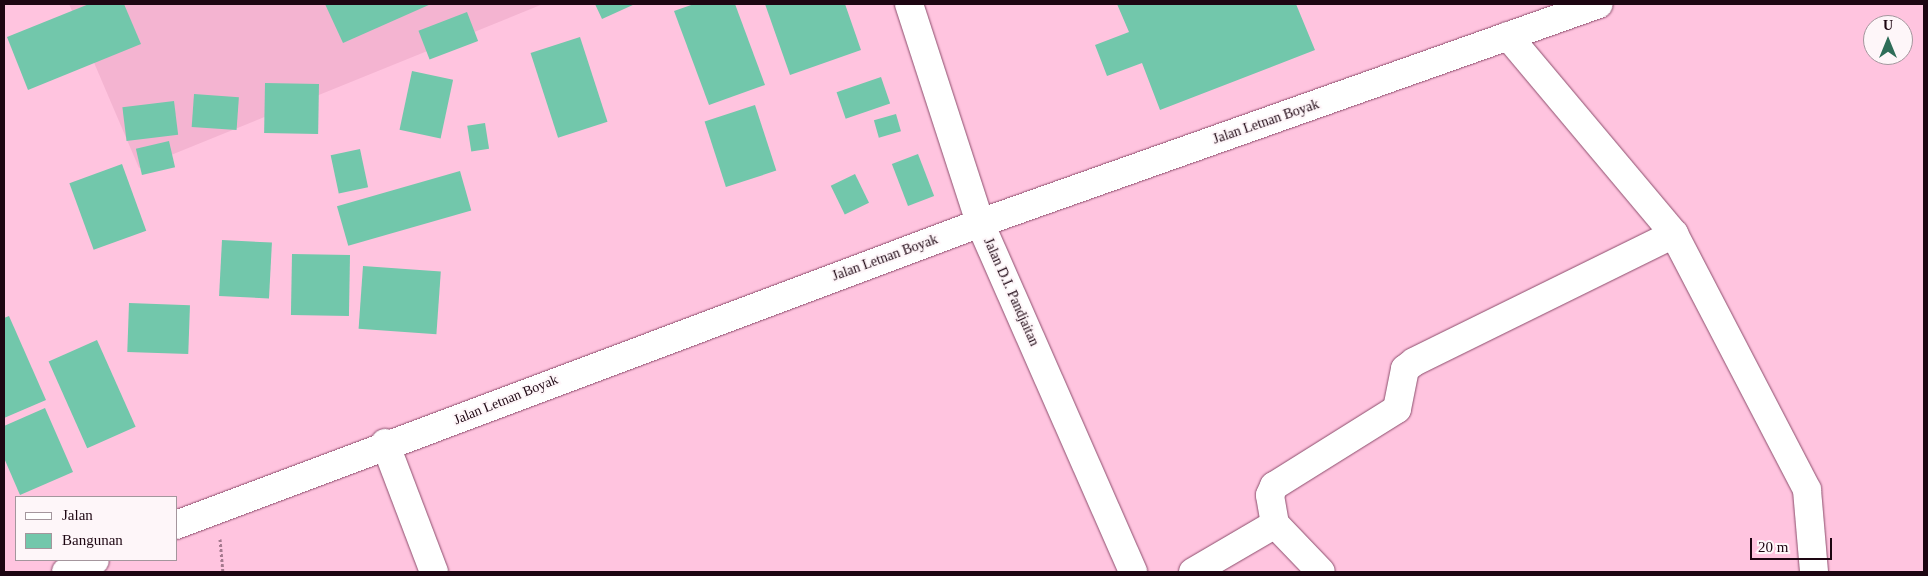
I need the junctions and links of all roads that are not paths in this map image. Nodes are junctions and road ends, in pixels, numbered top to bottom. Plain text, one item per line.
1 (909, 4) edge
2 (1599, 4) edge
3 (1508, 36) junction
4 (980, 223) junction
5 (1674, 234) junction
6 (385, 443) junction
7 (178, 524) edge
8 (1275, 524) junction
9 (93, 561) edge
10 (66, 572) edge
11 (434, 572) edge
12 (1133, 572) edge
13 (1193, 572) edge
14 (1321, 572) edge
15 (1814, 572) edge

1 - 4 street, Jalan D.I. Pandjaitan
2 - 3 street, Jalan Letnan Boyak
3 - 4 street, Jalan Letnan Boyak
3 - 5 street
4 - 6 street, Jalan Letnan Boyak
4 - 12 street, Jalan D.I. Pandjaitan
5 - 8 street
5 - 15 street
6 - 7 street, Jalan Letnan Boyak
6 - 11 street
8 - 13 street
8 - 14 street
9 - 10 street

